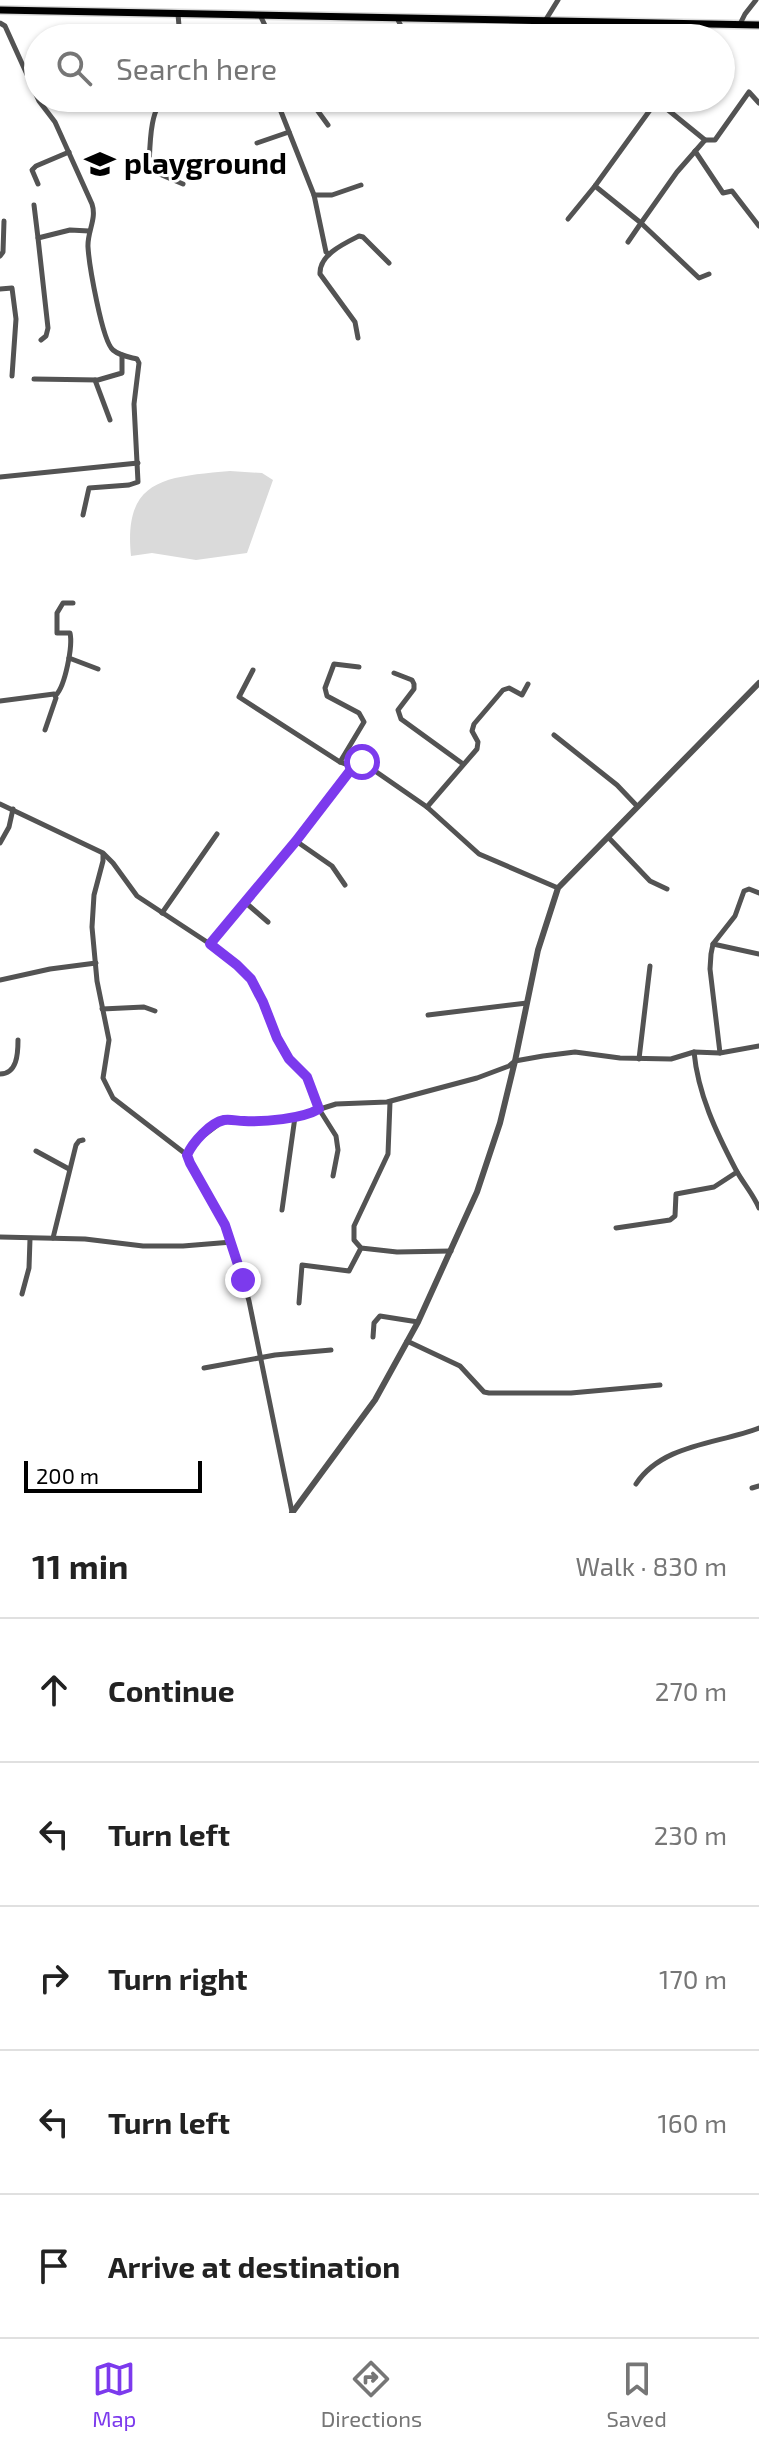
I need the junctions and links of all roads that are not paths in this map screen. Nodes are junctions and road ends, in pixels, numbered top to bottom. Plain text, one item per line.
1 (558, 0) edge
2 (756, 0) edge
3 (0, 10) edge
4 (178, 14) junction
5 (260, 15) junction
6 (397, 18) junction
7 (545, 21) junction
8 (0, 23) edge
9 (179, 24) edge
10 (264, 24) edge
11 (400, 24) edge
12 (707, 24) edge
13 (735, 25) edge
14 (740, 25) junction
15 (759, 25) edge
16 (24, 71) edge
17 (759, 103) edge
18 (47, 112) edge
19 (157, 112) edge
20 (281, 112) edge
21 (319, 112) edge
22 (649, 112) edge
23 (673, 112) edge
24 (735, 112) edge
25 (735, 112) edge
26 (328, 125) dead end
27 (289, 132) junction
28 (705, 140) junction
29 (257, 143) dead end
30 (695, 151) junction
31 (69, 152) junction
32 (38, 184) dead end
33 (183, 184) dead end
34 (361, 185) dead end
35 (595, 186) junction
36 (314, 195) junction
37 (34, 205) dead end
38 (568, 219) dead end
39 (4, 221) dead end
40 (641, 223) junction
41 (759, 226) edge
42 (89, 231) junction
43 (38, 238) junction
44 (628, 242) dead end
45 (329, 254) junction
46 (0, 256) edge
47 (389, 263) dead end
48 (709, 274) dead end
49 (0, 289) edge
50 (358, 338) dead end
51 (41, 340) dead end
52 (122, 355) junction
53 (12, 376) dead end
54 (34, 379) dead end
55 (95, 380) junction
56 (110, 420) dead end
57 (138, 463) junction
58 (0, 477) edge
59 (83, 515) dead end
60 (73, 603) dead end
61 (69, 658) junction
62 (359, 667) dead end
63 (98, 669) dead end
64 (253, 670) dead end
65 (394, 673) dead end
66 (759, 683) edge
67 (528, 684) dead end
68 (56, 695) junction
69 (0, 701) edge
70 (45, 730) dead end
71 (554, 735) dead end
72 (340, 762) junction
73 (463, 764) junction
74 (354, 766) junction
75 (0, 804) edge
76 (637, 806) junction
77 (427, 807) junction
78 (13, 809) junction
79 (217, 834) dead end
80 (607, 836) junction
81 (296, 841) junction
82 (0, 843) edge
83 (103, 853) junction
84 (345, 885) dead end
85 (558, 888) junction
86 (667, 889) dead end
87 (759, 893) edge
88 (246, 903) junction
89 (162, 913) junction
90 (268, 922) dead end
91 (210, 944) junction
92 (713, 944) junction
93 (759, 954) edge
94 (96, 963) junction
95 (650, 966) dead end
96 (0, 980) edge
97 (527, 1003) junction
98 (102, 1009) junction
99 (155, 1011) dead end
100 (428, 1015) dead end
101 (18, 1040) dead end
102 (759, 1046) edge
103 (694, 1052) junction
104 (720, 1053) junction
105 (639, 1059) junction
106 (515, 1061) junction
107 (0, 1074) edge
108 (390, 1102) junction
109 (319, 1109) junction
110 (295, 1117) junction
111 (83, 1140) dead end
112 (36, 1151) dead end
113 (187, 1155) junction
114 (69, 1169) junction
115 (737, 1172) junction
116 (333, 1176) dead end
117 (757, 1200) edge
118 (759, 1208) edge
119 (282, 1210) dead end
120 (616, 1228) dead end
121 (0, 1237) edge
122 (53, 1238) junction
123 (30, 1239) junction
124 (232, 1242) junction
125 (361, 1248) junction
126 (451, 1251) junction
127 (22, 1294) dead end
128 (299, 1303) dead end
129 (418, 1322) junction
130 (373, 1337) dead end
131 (407, 1341) junction
132 (331, 1350) dead end
133 (261, 1358) junction
134 (204, 1368) dead end
135 (660, 1385) dead end
136 (759, 1428) edge
137 (636, 1484) dead end
138 (292, 1513) edge

1 - 7 street
2 - 14 street
3 - 4 main road
4 - 5 main road
4 - 9 street
5 - 6 main road
5 - 10 street
6 - 7 main road
6 - 11 street
7 - 12 main road
8 - 16 street
13 - 14 main road
14 - 15 main road
17 - 25 street
18 - 31 street
19 - 33 street
20 - 27 street
21 - 26 street
22 - 35 street
23 - 28 street
24 - 28 street
27 - 29 street
27 - 36 street
28 - 30 street
30 - 40 street
30 - 41 street
31 - 32 street
31 - 42 street
34 - 36 street
35 - 38 street
35 - 40 street
36 - 45 street
37 - 43 street
39 - 46 street
40 - 44 street
40 - 48 street
42 - 43 street
42 - 52 street
43 - 51 street
45 - 47 street
45 - 50 street
49 - 53 street
52 - 55 street
52 - 57 street
54 - 55 street
55 - 56 street
57 - 58 street
57 - 59 street
60 - 61 street
61 - 63 street
61 - 68 street
62 - 72 street
64 - 72 street
65 - 73 street
66 - 76 street
67 - 73 street
68 - 69 street
68 - 70 street
71 - 76 street
72 - 74 street
73 - 77 street
74 - 77 street
74 - 81 street
75 - 78 street
76 - 80 street
77 - 85 street
78 - 82 street
78 - 83 street
79 - 89 street
80 - 85 street
80 - 86 street
81 - 84 street
81 - 88 street
83 - 89 street
83 - 94 street
85 - 97 street
87 - 92 street
88 - 90 street
88 - 91 street
89 - 91 street
91 - 109 street
92 - 93 street
92 - 104 street
94 - 96 street
94 - 98 street
95 - 105 street
97 - 100 street
97 - 106 street
98 - 99 street
98 - 113 street
101 - 107 street
102 - 104 street
103 - 104 street
103 - 105 street
103 - 115 street
105 - 106 street
106 - 108 street
106 - 126 street
108 - 109 street
108 - 125 street
109 - 110 street
109 - 116 street
110 - 113 street
110 - 119 street
111 - 114 street
112 - 114 street
113 - 124 street
114 - 122 street
115 - 117 street
115 - 120 street
117 - 118 street
121 - 123 street
122 - 123 street
122 - 124 street
123 - 127 street
124 - 133 street
125 - 126 street
125 - 128 street
126 - 129 street
129 - 130 street
129 - 131 street
131 - 135 street
131 - 138 street
132 - 133 street
133 - 134 street
133 - 138 street
136 - 137 street

